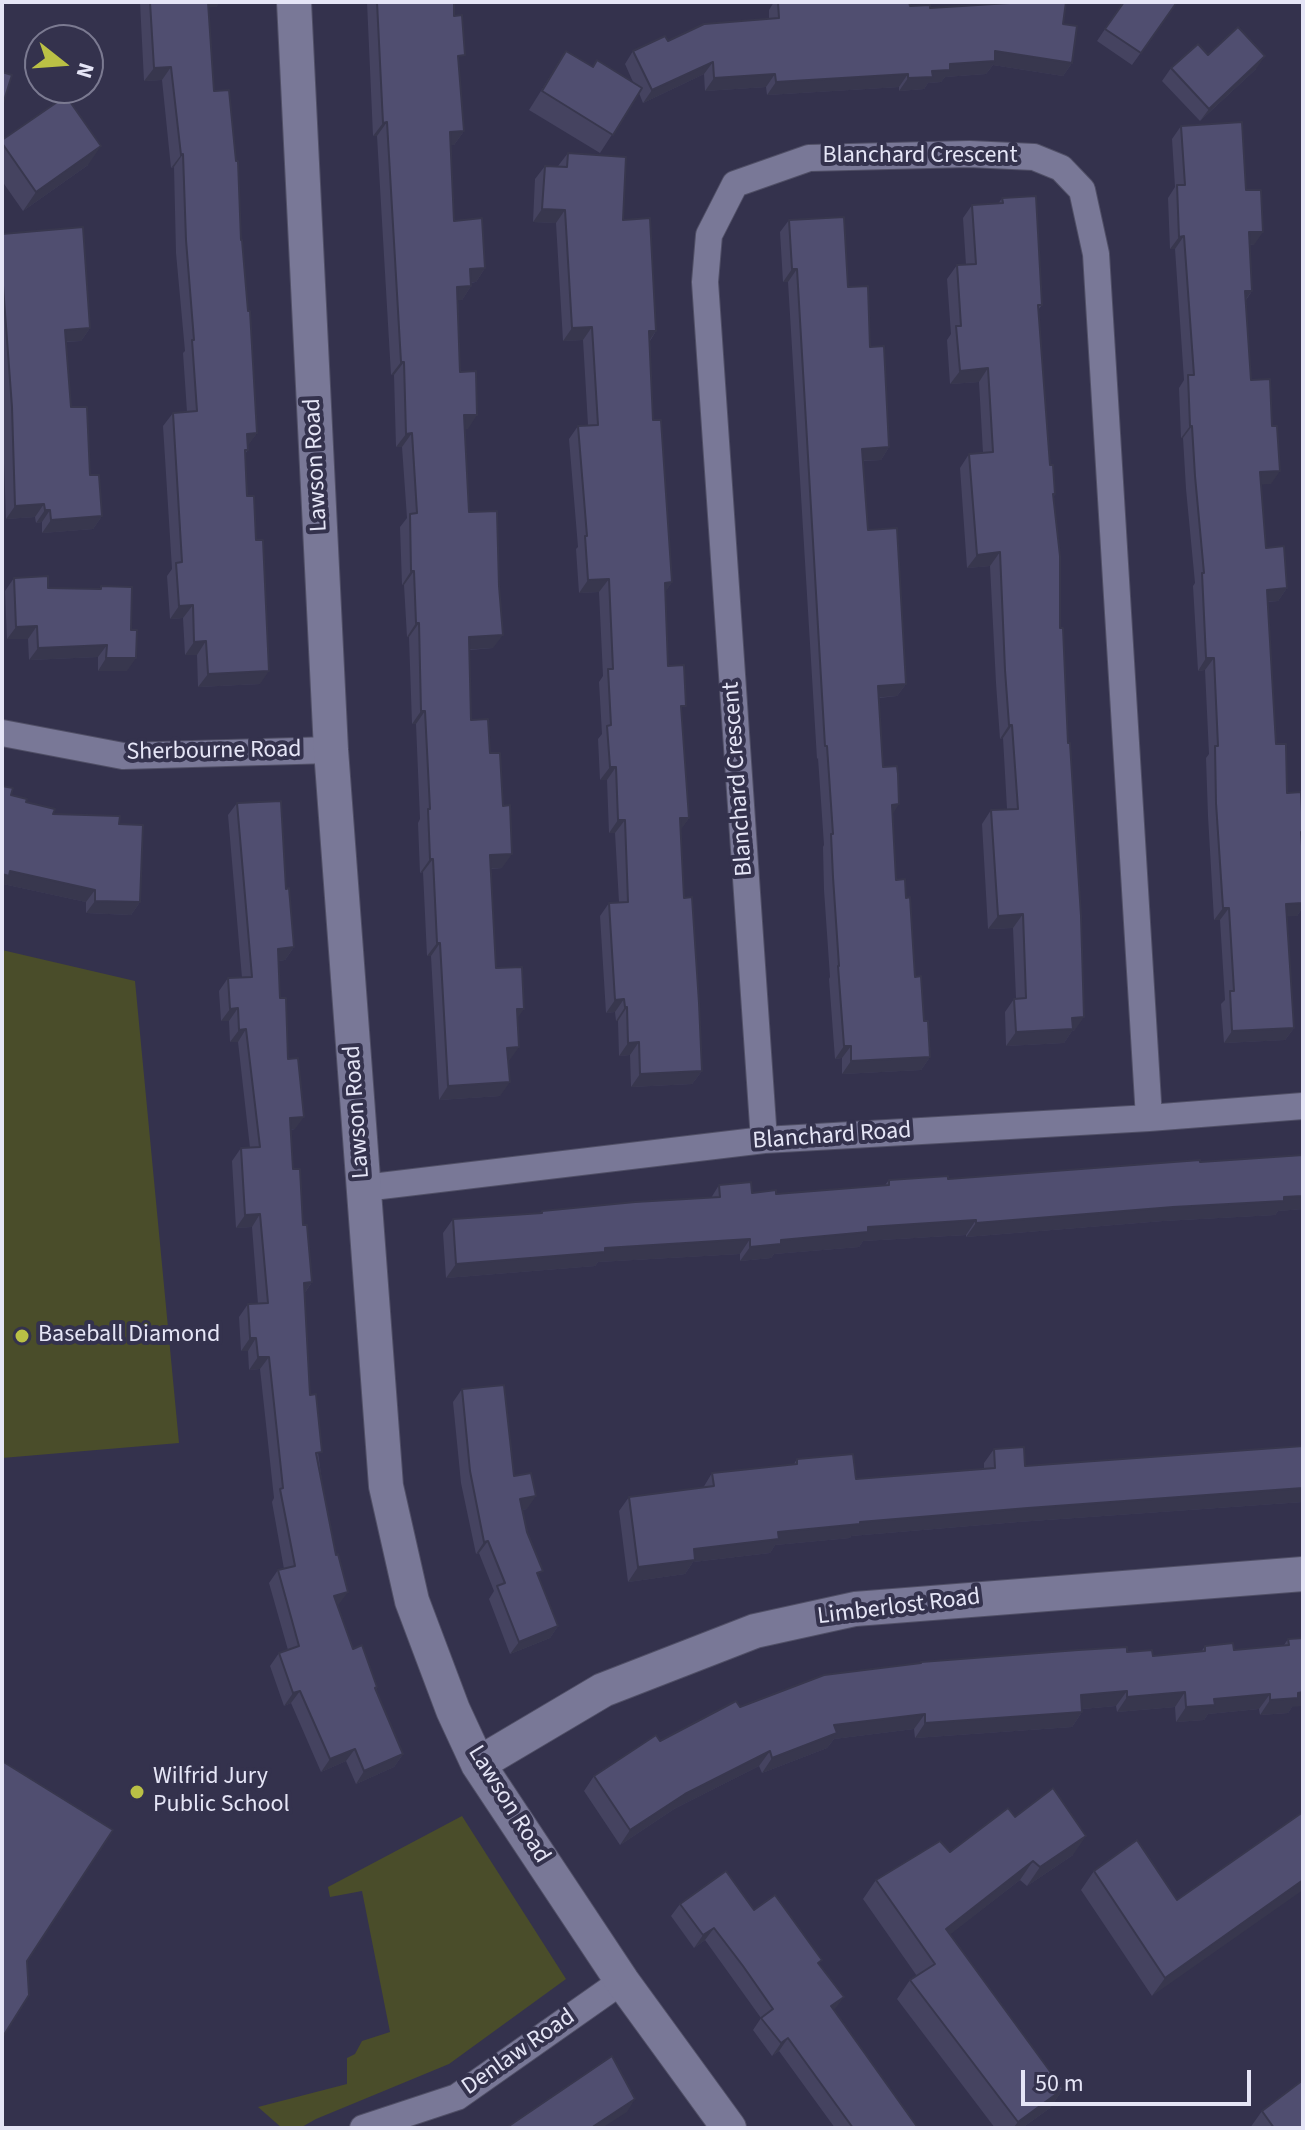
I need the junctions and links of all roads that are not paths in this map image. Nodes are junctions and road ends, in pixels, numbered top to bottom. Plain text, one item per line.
1 (294, 2) edge
2 (2, 733) edge
3 (331, 750) junction
4 (1303, 1106) edge
5 (1149, 1118) junction
6 (764, 1140) junction
7 (364, 1188) junction
8 (1303, 1574) edge
9 (478, 1764) junction
10 (622, 1981) junction
11 (363, 2128) edge
12 (729, 2128) edge

1 - 3 street, Lawson Road
2 - 3 street, Sherbourne Road
3 - 7 street, Lawson Road
4 - 5 street, Blanchard Road
5 - 6 street, Blanchard Road
5 - 6 street, Blanchard Crescent
6 - 7 street, Blanchard Road
7 - 9 street, Lawson Road
8 - 9 street, Limberlost Road
9 - 10 street, Lawson Road
10 - 11 street, Denlaw Road
10 - 12 street, Lawson Road

